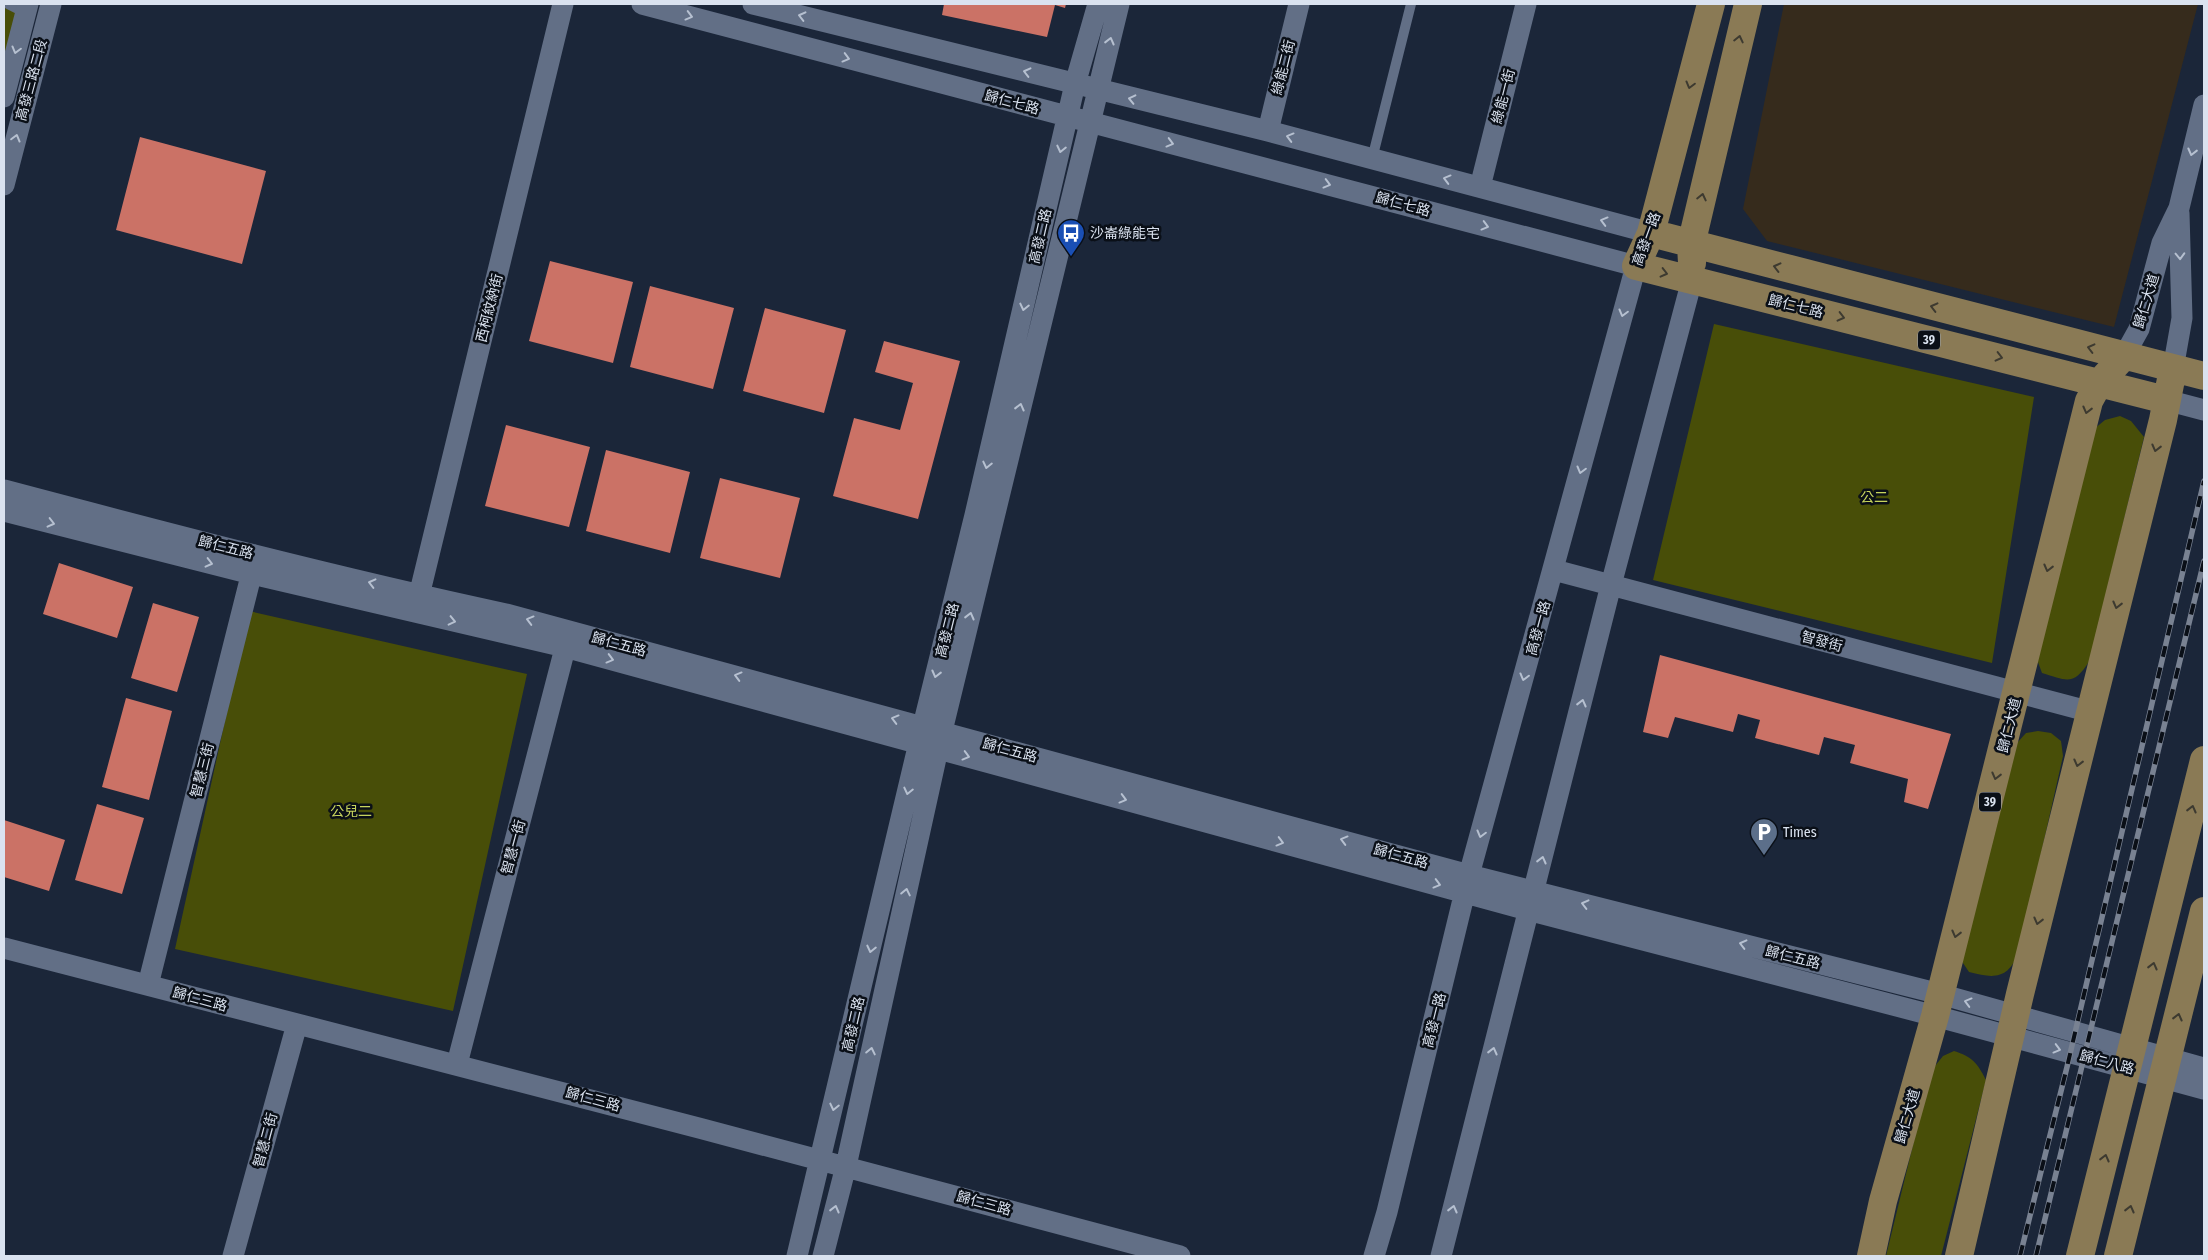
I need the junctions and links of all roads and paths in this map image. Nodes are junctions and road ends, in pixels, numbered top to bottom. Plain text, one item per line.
1 (51, 4) edge
2 (563, 4) edge
3 (642, 4) edge
4 (753, 4) edge
5 (1098, 4) edge
6 (1119, 4) edge
7 (1299, 4) edge
8 (1410, 4) edge
9 (1526, 4) edge
10 (1711, 4) edge
11 (1748, 4) edge
12 (20, 7) edge
13 (1075, 84) junction
14 (1098, 90) junction
15 (4, 96) edge
16 (2204, 105) edge
17 (1068, 116) junction
18 (1089, 122) junction
19 (1268, 131) junction
20 (1372, 159) junction
21 (4, 185) edge
22 (1480, 188) junction
23 (2179, 208) junction
24 (1651, 233) junction
25 (1691, 245) junction
26 (1636, 266) junction
27 (1692, 280) junction
28 (2124, 356) junction
29 (2173, 369) junction
30 (2204, 376) edge
31 (2099, 383) junction
32 (2166, 400) junction
33 (2204, 410) edge
34 (4, 490) edge
35 (4, 511) edge
36 (254, 564) junction
37 (1554, 570) junction
38 (1611, 585) junction
39 (416, 604) junction
40 (567, 639) junction
41 (2017, 694) junction
42 (2090, 712) junction
43 (931, 737) junction
44 (2204, 760) edge
45 (1467, 883) junction
46 (1531, 900) junction
47 (2204, 910) edge
48 (4, 948) edge
49 (148, 985) junction
50 (1938, 1005) junction
51 (297, 1024) junction
52 (2013, 1025) junction
53 (2130, 1058) junction
54 (457, 1064) junction
55 (2165, 1067) junction
56 (2204, 1068) edge
57 (2204, 1089) edge
58 (821, 1159) junction
59 (846, 1166) junction
60 (233, 1256) edge
61 (797, 1256) edge
62 (823, 1256) edge
63 (1180, 1256) edge
64 (1374, 1256) edge
65 (1441, 1256) edge
66 (1871, 1256) edge
67 (1960, 1256) edge
68 (2080, 1256) edge
69 (2118, 1256) edge

21 -> 1 street, 高發三路二段
2 - 39 street, 西柯紋納街
3 -> 17 street, 歸仁七路
13 -> 4 street
5 - 13 street, 高發二路
14 -> 6 street, 高發二路
7 - 19 street, 綠能二街
8 - 20 lane
9 - 22 street, 綠能一街
10 -> 24 main road, 高發一路
25 -> 11 main road
12 -> 15 street, 高發三路二段
13 - 14 street
13 - 17 street, 高發二路
14 - 18 street, 高發二路
19 -> 14 street
16 -> 23 street, 歸仁大道
17 - 18 street, 歸仁七路
17 -> 43 street, 高發二路
18 -> 26 street, 歸仁七路
43 -> 18 street, 高發二路
20 -> 19 street
22 -> 20 street
24 -> 22 street
23 - 28 street, 歸仁大道
23 -> 29 street, 歸仁大道
24 - 25 main road
24 - 26 main road, 高發一路
25 - 27 main road
28 -> 25 main road
26 -> 27 main road, 歸仁七路 / 39
26 -> 37 street, 高發一路
27 -> 31 main road, 歸仁七路 / 39
27 - 38 street
28 - 29 main road
28 - 31 main road, 歸仁大道 / 39
29 - 30 main road
29 - 32 main road, 歸仁大道
31 - 32 main road, 歸仁七路 / 39
31 -> 41 main road, 歸仁大道 / 39
32 - 33 street
32 -> 42 main road, 歸仁大道
34 - 36 street, 歸仁五路
35 -> 36 street, 歸仁五路
36 - 39 street, 歸仁五路
36 - 49 street, 智慧三街
37 - 38 street, 智發街
37 -> 45 street, 高發一路
38 - 41 street, 智發街
46 -> 38 street
39 - 40 street, 歸仁五路
40 - 43 street, 歸仁五路
40 - 54 street, 智慧一街
41 - 42 street, 智發街
41 -> 50 main road, 歸仁大道 / 39
42 -> 52 main road, 歸仁大道
43 - 45 street, 歸仁五路
43 -> 58 street, 高發二路
59 -> 43 street, 高發二路
53 -> 44 main road
45 - 46 street, 歸仁五路
45 - 64 street, 高發一路
46 - 50 street, 歸仁五路
65 -> 46 street
55 -> 47 main road
48 - 49 street, 歸仁三路
49 - 51 street, 歸仁三路
50 - 52 street, 歸仁五路
50 - 66 main road, 歸仁大道 / 39
51 - 54 street, 歸仁三路
51 - 60 street, 智慧二街
52 - 53 street, 歸仁八路
52 - 67 main road, 歸仁大道
53 - 55 street, 歸仁八路
68 -> 53 main road
54 - 58 street, 歸仁三路
55 - 56 street, 歸仁八路
55 - 57 street, 歸仁八路
69 -> 55 main road
58 - 59 street, 歸仁三路
58 - 61 street, 高發二路
62 -> 59 street, 高發二路
59 - 63 street, 歸仁三路

